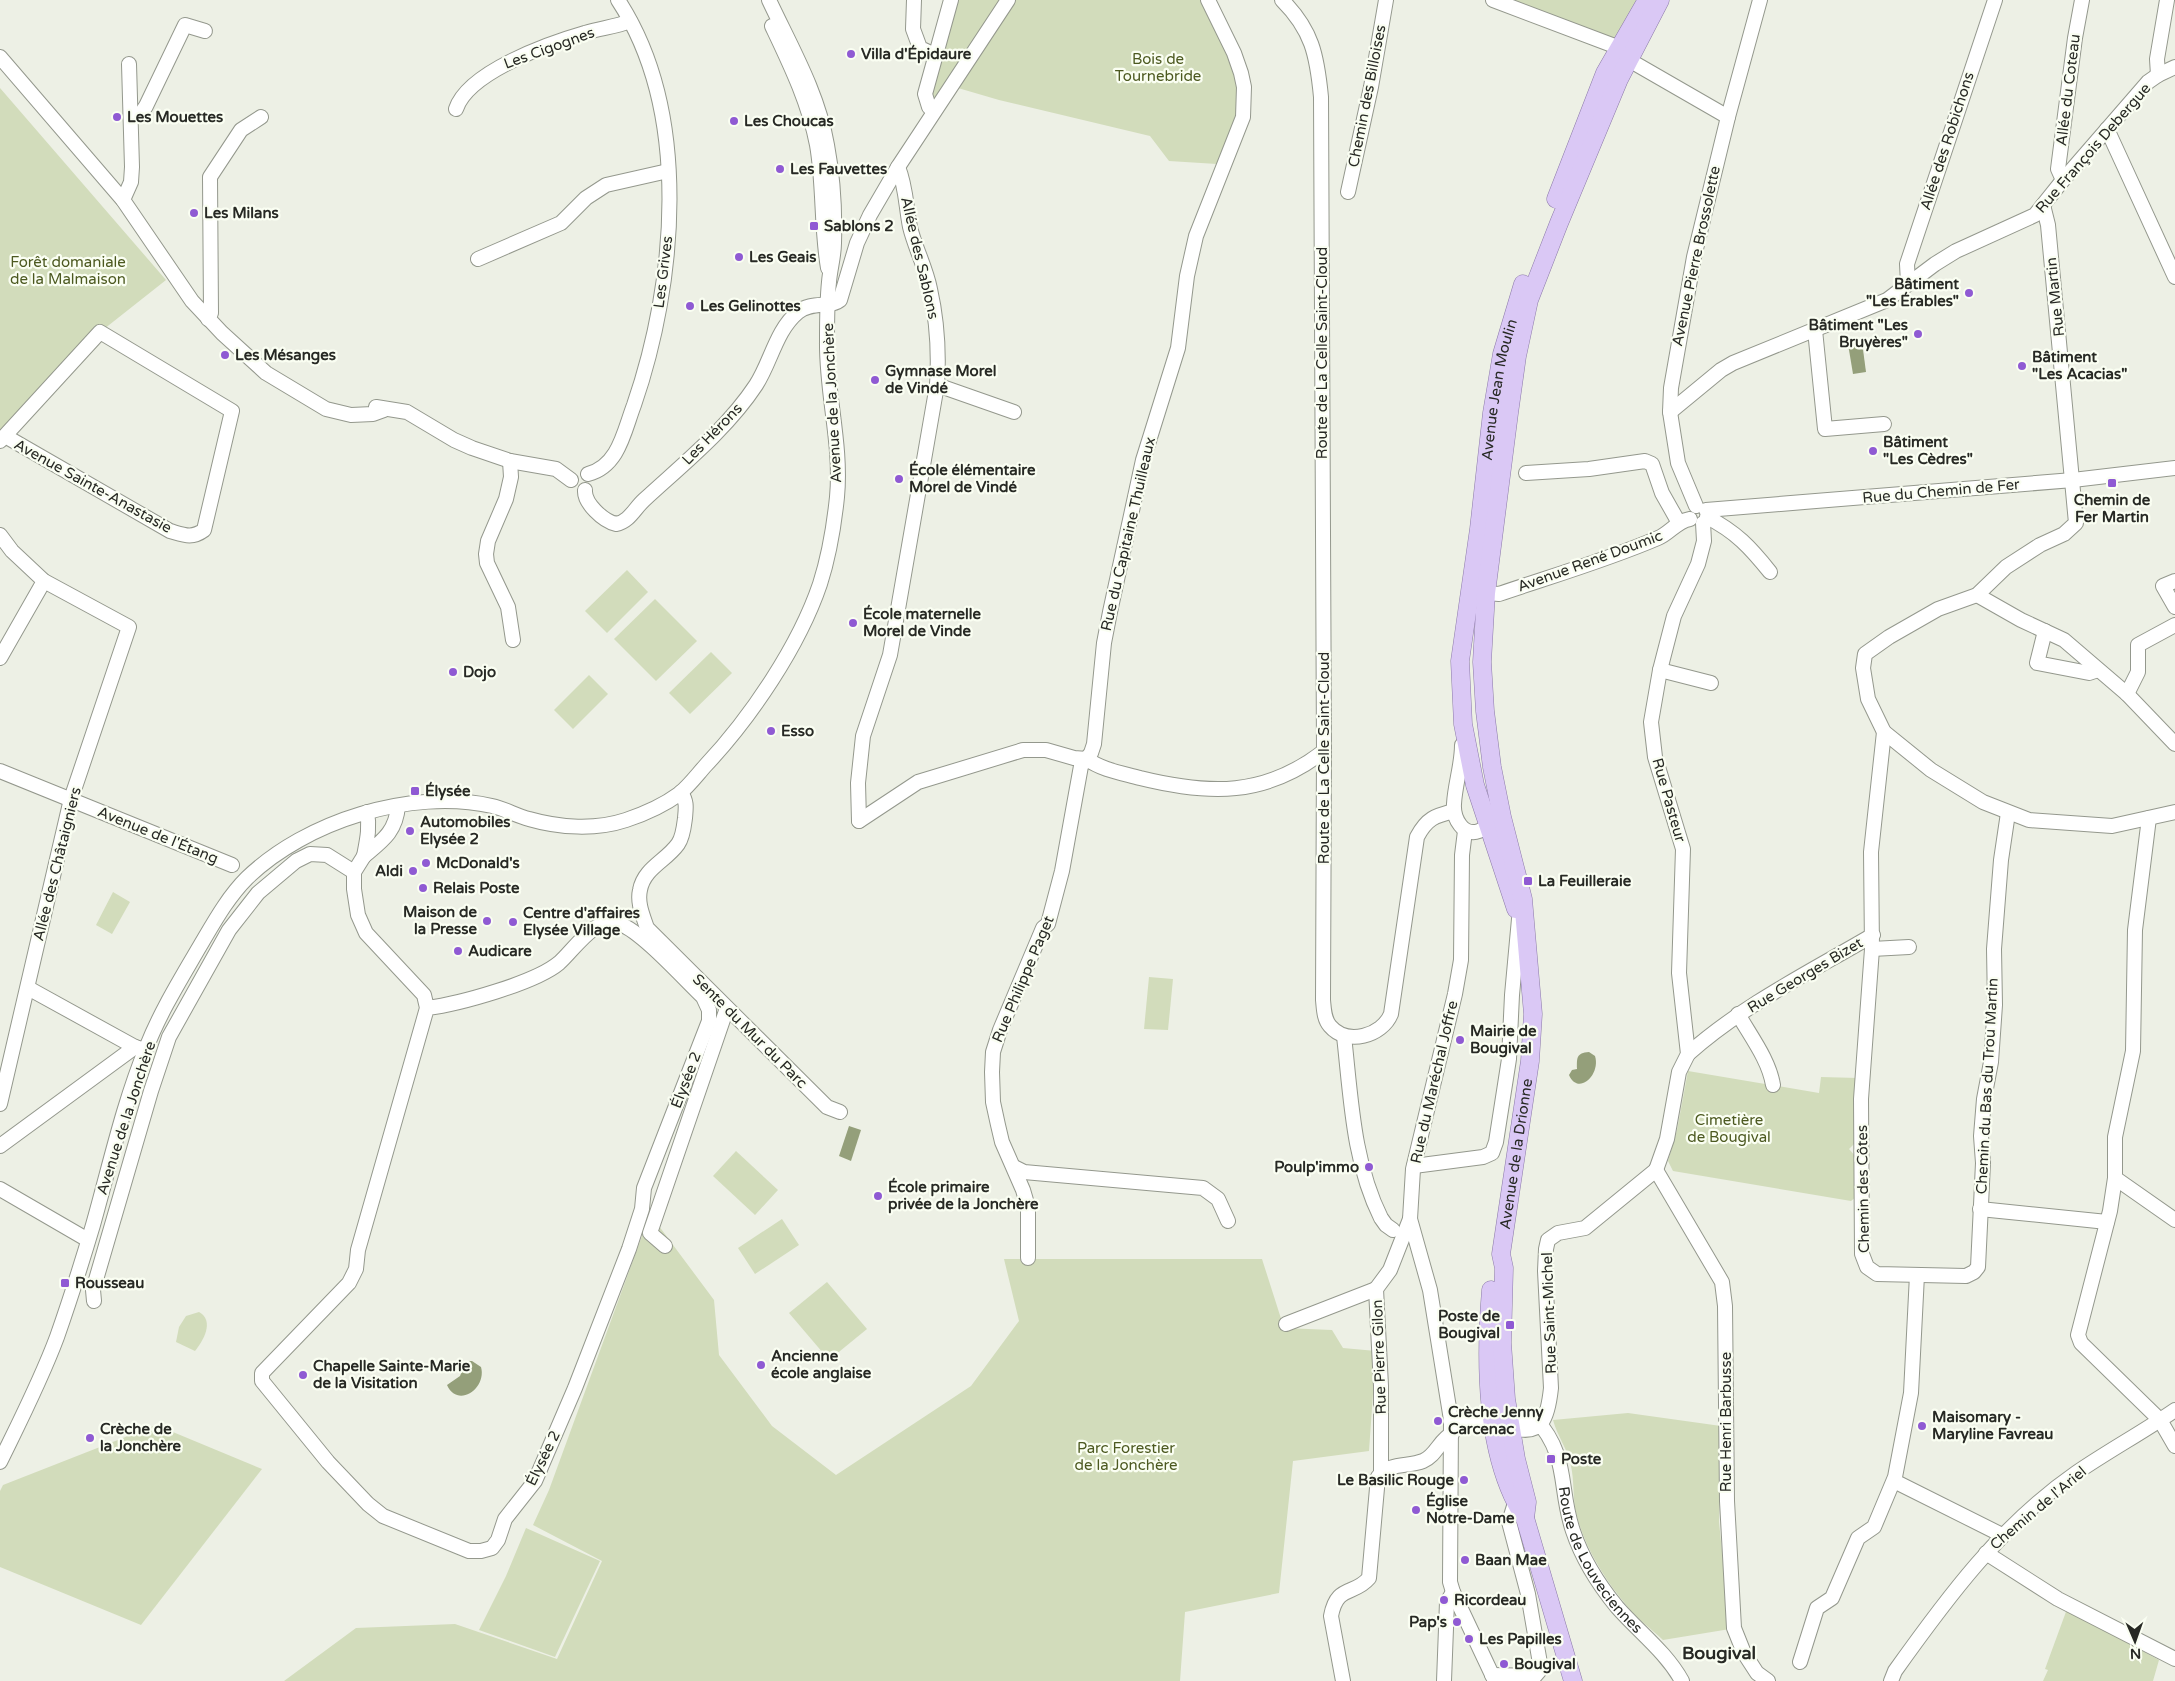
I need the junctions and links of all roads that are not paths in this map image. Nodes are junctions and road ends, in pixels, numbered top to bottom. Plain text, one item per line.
1 (618, 0) edge
2 (760, 0) edge
3 (769, 0) edge
4 (914, 0) edge
5 (951, 0) edge
6 (1008, 0) edge
7 (1208, 0) edge
8 (1282, 0) edge
9 (1386, 0) edge
10 (1493, 0) edge
11 (1647, 0) edge
12 (1660, 0) edge
13 (1760, 0) edge
14 (1995, 0) edge
15 (2082, 0) edge
16 (2167, 0) edge
17 (630, 21) junction
18 (204, 31) dead end
19 (1625, 54) junction
20 (935, 55) junction
21 (0, 56) edge
22 (129, 64) dead end
23 (2175, 67) edge
24 (2158, 75) junction
25 (456, 109) dead end
26 (934, 111) junction
27 (261, 117) dead end
28 (1728, 117) junction
29 (131, 119) junction
30 (2107, 129) junction
31 (898, 167) junction
32 (668, 171) junction
33 (2062, 180) junction
34 (1348, 192) dead end
35 (123, 200) junction
36 (2043, 205) junction
37 (478, 259) dead end
38 (829, 276) junction
39 (2175, 277) edge
40 (1908, 283) junction
41 (827, 303) junction
42 (208, 320) junction
43 (1815, 330) junction
44 (937, 385) junction
45 (1014, 412) dead end
46 (1670, 412) junction
47 (1884, 424) dead end
48 (2, 439) edge
49 (510, 461) junction
50 (2175, 468) edge
51 (1526, 472) dead end
52 (588, 474) junction
53 (571, 480) junction
54 (2073, 480) junction
55 (585, 490) junction
56 (1697, 516) junction
57 (0, 535) edge
58 (1770, 572) dead end
59 (44, 581) junction
60 (2169, 584) edge
61 (1486, 593) junction
62 (1977, 595) junction
63 (2175, 607) edge
64 (2175, 625) edge
65 (2045, 631) junction
66 (513, 640) dead end
67 (0, 658) edge
68 (1660, 670) junction
69 (2098, 670) junction
70 (1711, 683) dead end
71 (2127, 694) junction
72 (1463, 724) junction
73 (1884, 732) junction
74 (2175, 744) edge
75 (1324, 751) junction
76 (1087, 759) junction
77 (0, 771) edge
78 (1495, 781) junction
79 (1475, 785) junction
80 (1456, 789) junction
81 (681, 792) junction
82 (71, 799) junction
83 (1498, 799) joint
84 (1481, 804) joint
85 (398, 806) junction
86 (1454, 811) junction
87 (367, 812) junction
88 (2175, 812) edge
89 (2008, 813) junction
90 (2149, 818) junction
91 (1483, 826) junction
92 (364, 856) junction
93 (232, 865) dead end
94 (354, 872) junction
95 (1519, 918) junction
96 (1526, 936) junction
97 (1872, 942) junction
98 (1909, 947) dead end
99 (28, 988) junction
100 (1512, 995) junction
101 (427, 1008) junction
102 (727, 1008) junction
103 (1533, 1014) junction
104 (1738, 1014) junction
105 (1344, 1036) junction
106 (140, 1048) junction
107 (1688, 1054) junction
108 (1773, 1085) dead end
109 (0, 1104) edge
110 (840, 1112) dead end
111 (0, 1146) edge
112 (1414, 1166) junction
113 (1014, 1167) junction
114 (1658, 1174) junction
115 (2115, 1178) junction
116 (0, 1189) edge
117 (1980, 1209) junction
118 (1410, 1220) junction
119 (2175, 1220) edge
120 (1228, 1221) dead end
121 (2107, 1222) junction
122 (1393, 1230) dead end
123 (88, 1240) junction
124 (665, 1246) dead end
125 (1501, 1254) junction
126 (1028, 1258) dead end
127 (1917, 1275) junction
128 (1376, 1289) junction
129 (94, 1301) dead end
130 (1286, 1324) dead end
131 (2175, 1410) edge
132 (1452, 1420) junction
133 (2160, 1420) junction
134 (1492, 1421) junction
135 (1541, 1425) junction
136 (1510, 1427) junction
137 (1452, 1434) junction
138 (2175, 1446) edge
139 (0, 1462) edge
140 (1381, 1473) junction
141 (1894, 1480) junction
142 (1515, 1503) junction
143 (1525, 1518) junction
144 (2002, 1535) junction
145 (1986, 1553) junction
146 (1453, 1592) junction
147 (2175, 1659) edge
148 (1800, 1662) dead end
149 (1494, 1678) edge
150 (1343, 1681) edge
151 (1444, 1681) edge
152 (1573, 1681) edge
153 (1682, 1681) edge
154 (1768, 1681) edge
155 (1891, 1681) edge

1 - 17 street
2 - 38 street, Avenue de la Jonchère
3 - 38 street, Avenue de la Jonchère
4 - 20 street
5 - 20 street
6 - 26 street
7 - 76 street, Rue du Capitaine Thuilleaux
8 - 75 street, Route de La Celle Saint-Cloud
9 - 34 street, Chemin des Billoises
10 - 19 street
11 - 19 main road, Avenue Jean Moulin
12 - 19 main road, Avenue Jean Moulin
13 - 28 street, Avenue Pierre Brossolette
14 - 40 street, Allée des Robichons
15 - 33 street, Allée du Coteau
16 - 24 street
17 - 25 street, Les Cigognes
17 - 32 street, Les Grives
18 - 29 street
19 - 28 street
19 - 61 main road, Avenue Jean Moulin
19 - 72 main road, Avenue Jean Moulin
20 - 26 street
21 - 35 street
22 - 29 street
23 - 24 street, Rue François Debergue
24 - 30 street, Rue François Debergue
26 - 31 street
27 - 42 street
28 - 46 street, Avenue Pierre Brossolette
29 - 35 street
30 - 33 street, Rue François Debergue
30 - 39 street
31 - 41 street
31 - 44 street, Allée des Sablons
32 - 37 street
32 - 52 street, Les Grives
33 - 36 street, Rue François Debergue
35 - 42 street
36 - 40 street, Rue François Debergue
36 - 54 street, Rue Martin
38 - 41 street, Avenue de la Jonchère
40 - 43 street, Rue François Debergue
41 - 55 street, Les Hérons
41 - 81 street, Avenue de la Jonchère
42 - 49 street
43 - 46 street, Rue François Debergue
43 - 47 street
44 - 45 street
44 - 76 street, Allée des Sablons
46 - 56 street, Avenue Pierre Brossolette
48 - 48 street, Avenue Sainte-Anastasie
49 - 53 street
49 - 66 street
50 - 54 street, Rue du Chemin de Fer
51 - 56 street
52 - 53 street
52 - 55 street
53 - 55 street
54 - 56 street, Rue du Chemin de Fer
54 - 62 street, Rue Martin
56 - 58 street
56 - 61 street, Avenue René Doumic
56 - 68 street, Rue Pasteur
57 - 59 street
59 - 67 street
59 - 82 street, Allée des Châtaigniers
60 - 63 street
61 - 78 main road, Avenue Jean Moulin
62 - 65 street
62 - 73 street
64 - 71 street
65 - 69 street
65 - 69 street
68 - 70 street
68 - 107 street, Rue Pasteur
69 - 71 street
71 - 74 street
72 - 79 main road, Avenue Jean Moulin
72 - 80 street
73 - 89 street
73 - 97 street, Chemin des Côtes
75 - 76 street
75 - 105 street, Route de La Celle Saint-Cloud
76 - 113 street, Rue Philippe Paget
77 - 82 street, Avenue de l'Étang
78 - 79 street
78 - 83 main road, Avenue Jean Moulin
79 - 80 street
79 - 84 main road, Avenue Jean Moulin
80 - 86 street
81 - 85 street, Avenue de la Jonchère
81 - 102 street, Sente du Mur du Parc
82 - 93 street, Avenue de l'Étang
82 - 99 street, Allée des Châtaigniers
83 - 91 main road, Avenue de la Drionne
84 - 91 main road, Avenue de la Drionne
85 - 87 street, Avenue de la Jonchère
85 - 92 street
86 - 91 street
86 - 105 street
87 - 92 street
87 - 106 street, Avenue de la Jonchère
88 - 90 street
89 - 90 street
89 - 117 street, Chemin du Bas du Trou Martin
90 - 115 street
91 - 95 main road, Avenue de la Drionne
91 - 96 main road, Avenue de la Drionne
91 - 112 street, Rue du Maréchal Joffre
92 - 94 street
94 - 101 street
94 - 129 street
95 - 96 main road, Avenue de la Drionne
95 - 100 street
96 - 103 main road, Avenue de la Drionne
97 - 98 street
97 - 104 street, Rue Georges Bizet
97 - 127 street, Chemin des Côtes
99 - 106 street
99 - 109 street, Allée des Châtaigniers
100 - 103 street
100 - 112 street
101 - 101 street, Élysée 2
102 - 110 street, Sente du Mur du Parc
102 - 124 street
103 - 125 main road, Avenue de la Drionne
104 - 107 street, Rue Georges Bizet
104 - 108 street, Rue Georges Bizet
105 - 122 street
106 - 111 street
106 - 123 street, Avenue de la Jonchère
107 - 114 street, Rue Pasteur
112 - 118 street, Rue du Maréchal Joffre
113 - 120 street
113 - 126 street, Rue Philippe Paget
114 - 135 street, Rue Saint-Michel
114 - 154 street, Rue Henri Barbusse
115 - 119 street
115 - 121 street
116 - 123 street
117 - 121 street
117 - 127 street, Chemin du Bas du Trou Martin
118 - 128 street, Rue Pierre Gilon
118 - 132 street, Rue du Maréchal Joffre
121 - 133 street
123 - 139 street, Avenue de la Jonchère
125 - 134 main road, Avenue de la Drionne
125 - 136 main road, Avenue de la Drionne
127 - 141 street
128 - 130 street
128 - 140 street, Rue Pierre Gilon
131 - 133 street, Chemin de l'Ariel
132 - 134 street
132 - 137 street, Rue du Maréchal Joffre
133 - 138 street
133 - 144 street, Chemin de l'Ariel
134 - 136 main road
134 - 142 main road, Avenue de la Drionne
135 - 136 street
135 - 153 street, Route de Louveciennes
136 - 143 main road, Avenue de la Drionne
137 - 140 street
137 - 146 street, Rue du Maréchal Joffre
140 - 150 street, Rue Pierre Gilon
141 - 144 street
141 - 148 street
142 - 143 main road, Avenue de la Drionne
142 - 149 street
143 - 152 main road, Avenue de la Drionne
144 - 145 street, Chemin de l'Ariel
145 - 147 street
145 - 155 street, Chemin de l'Ariel
146 - 149 street
146 - 151 street

